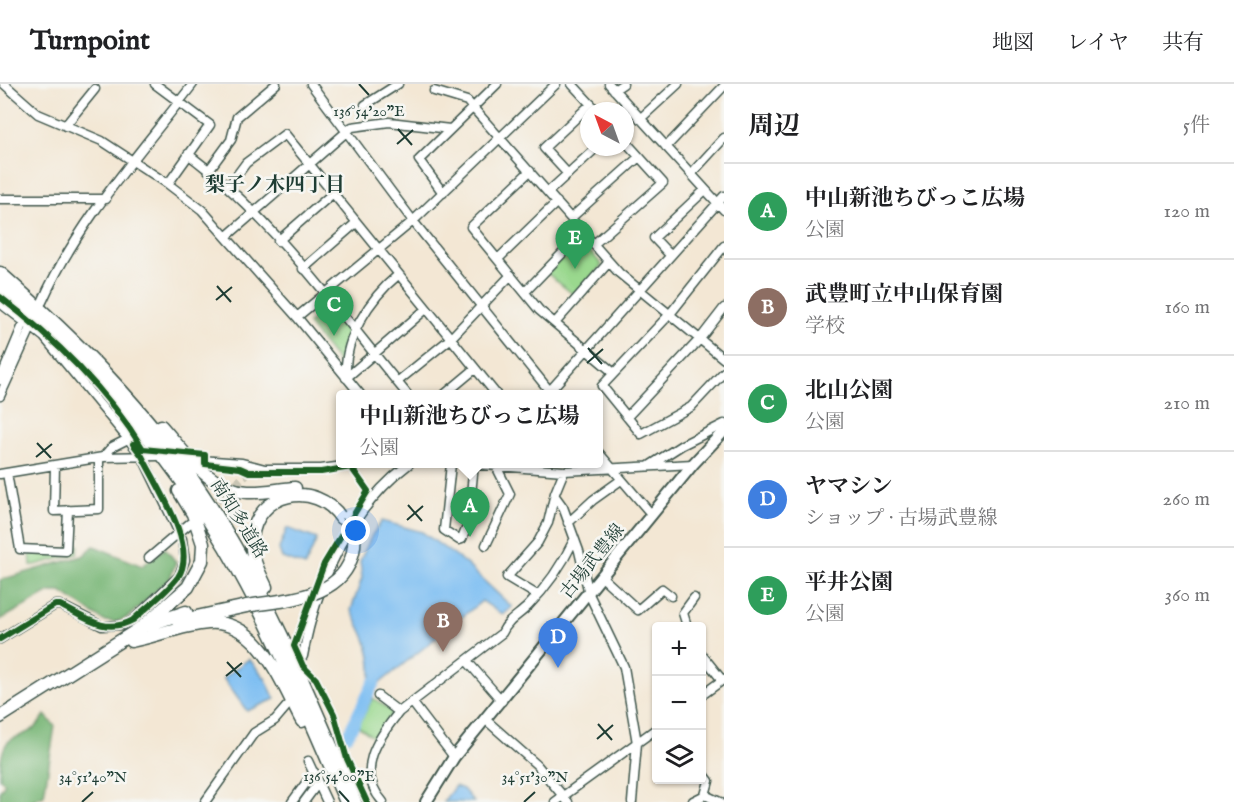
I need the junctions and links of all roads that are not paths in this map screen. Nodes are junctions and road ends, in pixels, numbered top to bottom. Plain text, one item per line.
1 (4, 84) edge
2 (155, 84) edge
3 (193, 84) edge
4 (276, 84) edge
5 (311, 84) edge
6 (398, 84) edge
7 (485, 84) edge
8 (497, 84) edge
9 (556, 84) edge
10 (572, 84) edge
11 (623, 84) edge
12 (678, 84) edge
13 (724, 86) edge
14 (611, 87) edge
15 (89, 91) dead end
16 (434, 91) dead end
17 (481, 100) junction
18 (180, 101) junction
19 (588, 102) edge
20 (365, 105) dead end
21 (473, 107) junction
22 (580, 119) edge
23 (640, 119) junction
24 (65, 126) junction
25 (450, 129) junction
26 (346, 132) junction
27 (501, 137) junction
28 (724, 138) edge
29 (666, 147) junction
30 (634, 151) edge
31 (188, 154) junction
32 (587, 156) edge
33 (639, 157) junction
34 (133, 161) junction
35 (310, 164) junction
36 (209, 170) junction
37 (530, 171) junction
38 (568, 174) junction
39 (691, 174) junction
40 (168, 184) junction
41 (229, 186) junction
42 (705, 190) junction
43 (548, 192) junction
44 (443, 193) junction
45 (332, 194) junction
46 (724, 196) edge
47 (0, 199) edge
48 (106, 199) junction
49 (557, 202) junction
50 (717, 203) junction
51 (724, 210) edge
52 (254, 214) junction
53 (571, 218) junction
54 (413, 221) junction
55 (356, 223) junction
56 (583, 232) junction
57 (227, 236) junction
58 (278, 241) junction
59 (594, 244) junction
60 (724, 246) edge
61 (378, 250) junction
62 (670, 255) junction
63 (498, 259) junction
64 (609, 262) junction
65 (303, 269) junction
66 (0, 273) edge
67 (398, 274) junction
68 (511, 275) junction
69 (0, 285) edge
70 (639, 289) junction
71 (525, 292) junction
72 (325, 294) junction
73 (42, 302) dead end
74 (0, 303) edge
75 (482, 307) junction
76 (724, 308) edge
77 (426, 309) junction
78 (669, 314) junction
79 (297, 316) junction
80 (25, 320) junction
81 (555, 323) junction
82 (30, 330) dead end
83 (356, 332) junction
84 (450, 339) junction
85 (700, 339) junction
86 (586, 350) junction
87 (374, 354) junction
88 (724, 358) edge
89 (475, 369) junction
90 (724, 372) edge
91 (614, 373) junction
92 (346, 378) junction
93 (0, 380) edge
94 (107, 381) junction
95 (397, 382) junction
96 (356, 390) edge
97 (404, 390) edge
98 (450, 390) edge
99 (493, 390) edge
100 (547, 390) edge
101 (552, 390) edge
102 (0, 396) edge
103 (627, 417) junction
104 (724, 424) edge
105 (724, 431) edge
106 (128, 438) junction
107 (142, 456) junction
108 (157, 456) dead end
109 (101, 458) junction
110 (603, 458) edge
111 (200, 460) dead end
112 (693, 464) junction
113 (55, 465) junction
114 (336, 467) edge
115 (648, 467) junction
116 (404, 468) edge
117 (451, 468) edge
118 (472, 468) edge
119 (497, 468) edge
120 (534, 468) edge
121 (612, 468) junction
122 (564, 471) junction
123 (4, 473) edge
124 (621, 480) junction
125 (555, 496) junction
126 (68, 510) junction
127 (652, 515) junction
128 (345, 517) junction
129 (568, 523) junction
130 (189, 524) dead end
131 (179, 532) junction
132 (573, 540) junction
133 (486, 545) dead end
134 (149, 558) dead end
135 (602, 577) junction
136 (589, 594) junction
137 (537, 595) junction
138 (671, 596) dead end
139 (693, 598) dead end
140 (246, 603) junction
141 (685, 622) edge
142 (142, 627) junction
143 (0, 639) edge
144 (131, 641) junction
145 (303, 656) dead end
146 (706, 660) edge
147 (468, 661) junction
148 (723, 679) edge
149 (706, 692) edge
150 (378, 696) dead end
151 (502, 700) junction
152 (412, 702) junction
153 (287, 706) dead end
154 (399, 712) junction
155 (0, 717) edge
156 (486, 720) junction
157 (0, 725) edge
158 (656, 730) edge
159 (325, 731) junction
160 (638, 743) junction
161 (454, 756) junction
162 (308, 761) dead end
163 (314, 773) junction
164 (706, 777) edge
165 (318, 782) junction
166 (705, 795) junction
167 (566, 799) edge
168 (348, 801) edge
169 (693, 801) edge
170 (205, 802) edge
171 (292, 802) edge
172 (304, 802) edge
173 (327, 802) edge
174 (383, 802) edge
175 (426, 802) edge
176 (555, 802) edge
177 (632, 802) edge
178 (720, 802) edge

1 - 24 street
2 - 18 street
3 - 18 street
4 - 36 street
5 - 26 street
6 - 20 street
7 - 17 street
8 - 17 street
9 - 27 street
10 - 19 street
11 - 14 street
12 - 23 street
13 - 29 street
14 - 23 street
15 - 24 street
16 - 21 street
17 - 21 street
18 - 31 street
18 - 34 street
21 - 25 street
21 - 27 street
22 - 38 street
23 - 29 street
24 - 34 street
25 - 26 street
25 - 44 street
26 - 35 street
26 - 54 street
27 - 37 street
27 - 44 street
28 - 39 street
29 - 39 street
30 - 33 street
31 - 36 street
31 - 40 street
32 - 38 street
33 - 53 street
33 - 59 street
34 - 40 street
34 - 48 street
35 - 41 street
35 - 45 street
35 - 52 street
36 - 41 street
37 - 43 street
37 - 63 street
38 - 43 street
39 - 42 street
40 - 57 street
41 - 52 street
42 - 50 street
42 - 62 street
43 - 49 street
44 - 54 street
45 - 55 street
45 - 58 street
46 - 50 street
47 - 48 street
48 - 73 street
49 - 53 street
49 - 63 street
50 - 51 street
50 - 62 street
52 - 57 street
52 - 58 street
53 - 56 street
54 - 61 street
54 - 75 street
55 - 61 street
55 - 65 street
56 - 59 street
56 - 71 street
57 - 79 street
58 - 65 street
59 - 64 street
60 - 78 street
61 - 67 street
61 - 72 street
62 - 70 street
63 - 68 street
64 - 70 street
64 - 81 street
65 - 72 street
66 - 94 highway, 南知多道路
67 - 77 street
67 - 83 street
68 - 71 street
68 - 75 street
69 - 94 highway, 南知多道路
70 - 78 street
70 - 86 street
71 - 81 street
72 - 79 street
72 - 83 street
74 - 80 street
75 - 84 street
75 - 100 street
76 - 85 street
77 - 84 street
77 - 87 street
78 - 85 street
78 - 91 street
79 - 92 street
80 - 93 street
80 - 106 street
81 - 86 street
82 - 102 street
83 - 87 street
83 - 92 street
84 - 89 street
84 - 95 street
85 - 88 street
85 - 103 street
86 - 91 street
86 - 101 street
87 - 92 street
87 - 95 street
89 - 98 street
89 - 99 street
90 - 103 street
91 - 103 street
92 - 96 street
94 - 128 highway
94 - 142 highway
94 - 159 highway, 南知多道路
94 - 168 highway, 南知多道路
95 - 97 street
104 - 115 street
105 - 112 main road, 古場武豊線
106 - 107 street
106 - 109 street
107 - 108 street
107 - 109 street
107 - 131 street
109 - 113 street
109 - 126 street
110 - 121 street
111 - 114 street
112 - 115 street
112 - 127 main road, 古場武豊線
113 - 123 street
113 - 126 street
115 - 121 street
116 - 145 street
117 - 118 street
119 - 133 street
120 - 122 street
121 - 122 street
121 - 124 street
122 - 125 street
123 - 126 street
124 - 127 street
124 - 129 street
125 - 129 street
125 - 137 street
127 - 135 main road, 古場武豊線
128 - 140 highway
128 - 159 highway
129 - 132 street
130 - 131 street
131 - 134 street
131 - 143 street
132 - 136 street
132 - 137 street
135 - 136 main road, 古場武豊線
135 - 138 street
136 - 151 main road, 古場武豊線
136 - 160 street
137 - 147 street
139 - 141 street
140 - 142 highway
140 - 144 highway
142 - 155 highway
144 - 157 highway
144 - 168 highway
146 - 148 street
147 - 151 street
147 - 152 street
148 - 149 street
150 - 154 street
151 - 156 main road, 古場武豊線
152 - 154 street
152 - 161 street
153 - 170 street
154 - 174 street
156 - 161 main road, 古場武豊線
156 - 167 street
158 - 160 street
159 - 168 highway, 南知多道路
160 - 167 street
160 - 177 street
161 - 175 main road, 古場武豊線
162 - 163 street
163 - 165 street
163 - 171 street
164 - 166 street
165 - 172 street
165 - 173 street
166 - 169 street
166 - 178 street
167 - 176 street

